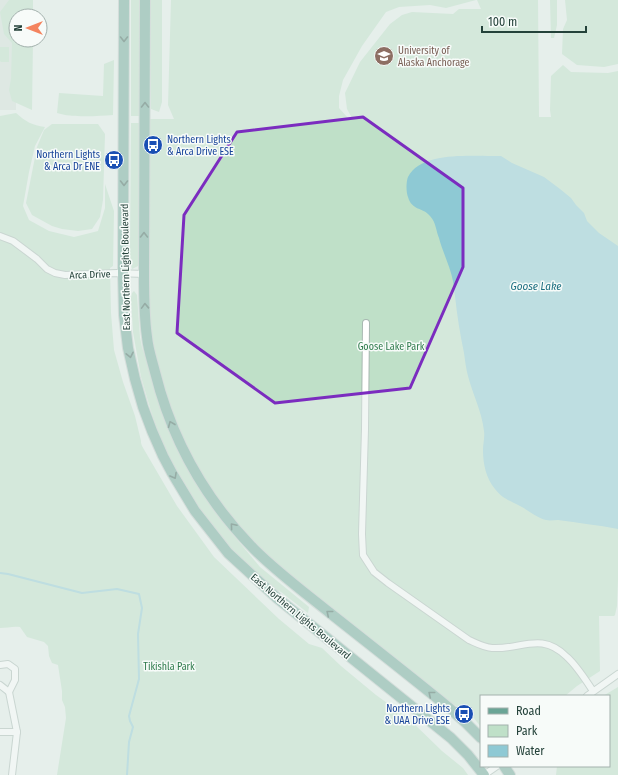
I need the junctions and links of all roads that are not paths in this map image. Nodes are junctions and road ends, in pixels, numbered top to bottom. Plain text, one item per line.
1 (124, 0) edge
2 (145, 0) edge
3 (0, 236) edge
4 (123, 273) junction
5 (144, 274) junction
6 (366, 323) dead end
7 (0, 665) edge
8 (618, 674) edge
9 (0, 685) edge
10 (594, 691) junction
11 (8, 692) junction
12 (588, 695) edge
13 (0, 732) edge
14 (17, 732) junction
15 (480, 737) edge
16 (496, 767) edge
17 (12, 775) edge
18 (484, 775) edge

1 -> 4 main road, East Northern Lights Boulevard
5 -> 2 main road, East Northern Lights Boulevard
3 - 4 street, Arca Drive
4 - 5 street, Arca Drive
4 -> 18 main road, East Northern Lights Boulevard
15 -> 5 main road, East Northern Lights Boulevard
6 - 10 street
7 - 11 street
8 - 10 street
9 - 11 street
10 - 12 street
11 - 14 street
13 - 14 street
14 - 17 street
16 - 18 street

